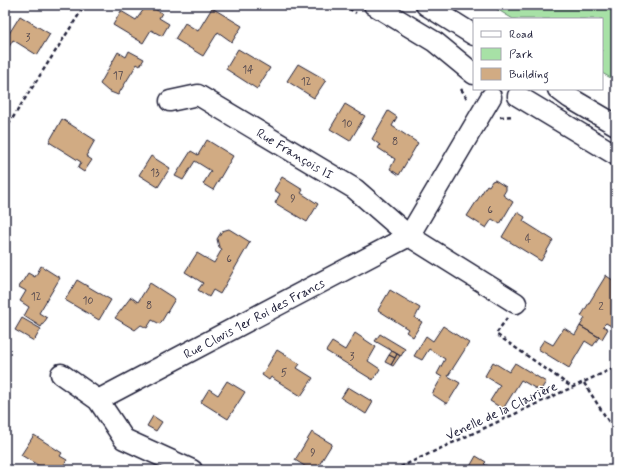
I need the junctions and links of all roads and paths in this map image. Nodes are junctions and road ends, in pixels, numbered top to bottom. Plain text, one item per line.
1 (85, 5) edge
2 (374, 5) edge
3 (426, 5) edge
4 (473, 34) edge
5 (473, 73) edge
6 (559, 90) edge
7 (487, 93) edge
8 (522, 93) edge
9 (170, 101) dead end
10 (616, 125) edge
11 (5, 130) edge
12 (616, 155) edge
13 (409, 236) junction
14 (516, 303) joint
15 (616, 367) edge
16 (61, 374) dead end
17 (584, 383) junction
18 (573, 388) junction
19 (98, 400) junction
20 (616, 433) edge
21 (192, 470) edge
22 (394, 470) edge

1 - 11 path
2 - 5 street
3 - 4 street
6 - 10 street
7 - 8 street
7 - 13 street
8 - 12 street
9 - 13 street, Rue François II
13 - 14 street, Rue François II
13 - 19 street, Rue Clovis 1er Roi des Francs
14 - 18 path
15 - 17 path, Venelle de la Clairière
16 - 19 street
17 - 18 path, Venelle de la Clairière
17 - 20 path
18 - 22 path, Venelle de la Clairière
19 - 21 street

